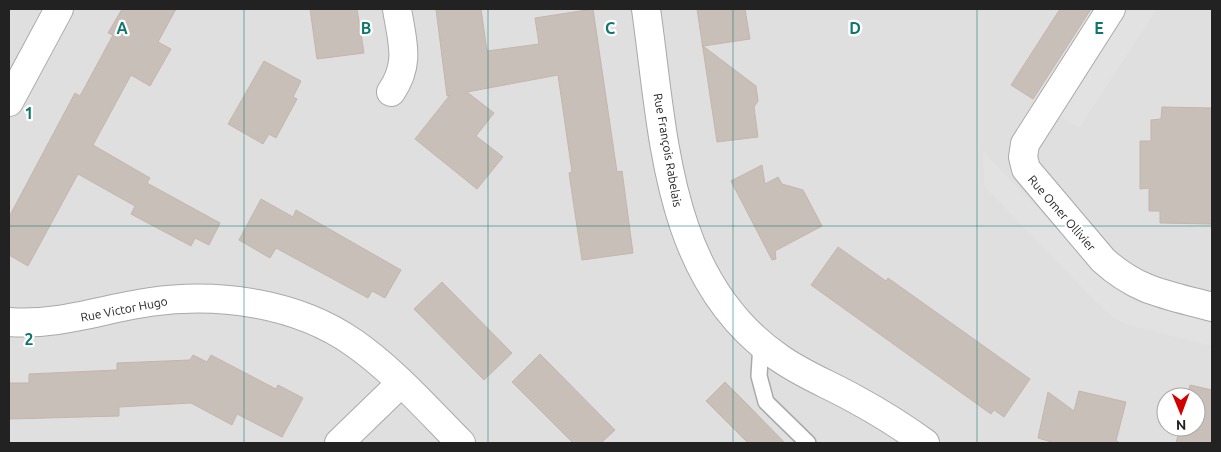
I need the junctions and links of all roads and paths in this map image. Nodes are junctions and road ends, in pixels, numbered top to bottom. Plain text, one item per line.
1 (59, 9) edge
2 (397, 9) edge
3 (646, 9) edge
4 (1111, 9) edge
5 (391, 92) dead end
6 (9, 102) edge
7 (1212, 307) edge
8 (9, 322) edge
9 (760, 342) junction
10 (400, 383) junction
11 (339, 443) edge
12 (462, 443) edge
13 (808, 443) edge
14 (925, 443) edge

1 - 6 street
2 - 5 street
3 - 9 street, Rue François Rabelais
4 - 7 street, Rue Omer Ollivier
8 - 10 street, Rue Victor Hugo
9 - 13 lane
9 - 14 street, Rue François Rabelais
10 - 11 street
10 - 12 street, Rue Victor Hugo

